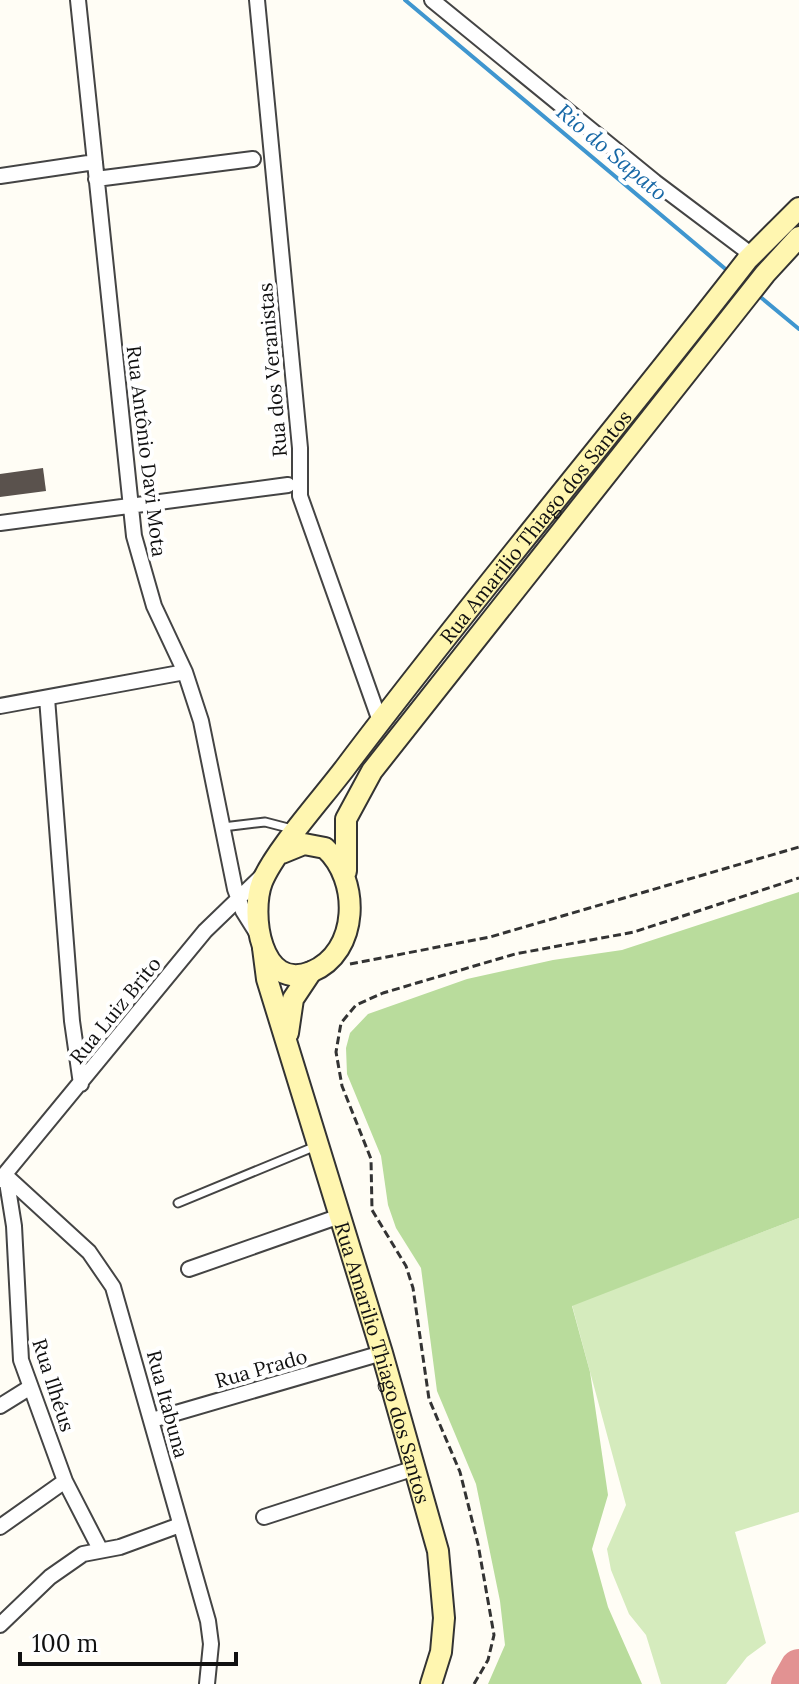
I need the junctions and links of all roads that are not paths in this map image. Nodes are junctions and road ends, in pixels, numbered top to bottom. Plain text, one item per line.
1 (78, 0) edge
2 (257, 0) edge
3 (432, 0) edge
4 (253, 159) dead end
5 (95, 162) junction
6 (0, 176) edge
7 (96, 179) junction
8 (799, 208) edge
9 (799, 237) edge
10 (750, 258) junction
11 (288, 485) dead end
12 (131, 508) junction
13 (0, 523) edge
14 (185, 672) junction
15 (47, 698) junction
16 (0, 706) edge
17 (381, 724) junction
18 (223, 827) junction
19 (298, 831) junction
20 (343, 843) junction
21 (282, 853) junction
22 (268, 870) junction
23 (346, 875) junction
24 (238, 900) junction
25 (261, 942) junction
26 (311, 972) junction
27 (288, 1045) junction
28 (81, 1084) junction
29 (318, 1145) junction
30 (3, 1178) edge
31 (178, 1203) dead end
32 (340, 1216) junction
33 (189, 1269) dead end
34 (382, 1353) junction
35 (29, 1388) junction
36 (0, 1406) edge
37 (152, 1420) junction
38 (415, 1468) junction
39 (65, 1481) junction
40 (264, 1517) dead end
41 (180, 1525) junction
42 (0, 1527) edge
43 (100, 1549) junction
44 (0, 1625) edge
45 (207, 1684) edge
46 (431, 1684) edge

1 - 5 street, Rua Antônio Davi Mota
2 - 17 street, Rua dos Veranistas
3 - 10 street
4 - 7 street
5 - 6 street
5 - 7 street, Rua Antônio Davi Mota
7 - 12 street, Rua Antônio Davi Mota
8 - 10 main road, Rua Amarilio Thiago dos Santos
9 - 20 main road, Rua Amarilio Thiago dos Santos
10 - 17 main road, Rua Amarilio Thiago dos Santos
11 - 12 street
12 - 13 street
12 - 14 street, Rua Antônio Davi Mota
14 - 15 street
14 - 18 street, Rua Antônio Davi Mota
15 - 16 street
15 - 28 street
17 - 19 main road, Rua Amarilio Thiago dos Santos
18 - 19 lane
18 - 24 street, Rua Antônio Davi Mota
19 - 20 main road
19 - 21 main road, Rua Amarilio Thiago dos Santos
20 - 23 main road, Rua Amarilio Thiago dos Santos
21 - 22 main road
21 - 23 main road
22 - 24 street, Rua Luiz Brito
22 - 25 main road
23 - 26 main road
24 - 25 street, Rua Antônio Davi Mota
24 - 28 street, Rua Luiz Brito
25 - 26 main road
25 - 27 main road, Rua Amarilio Thiago dos Santos
26 - 27 main road, Rua Amarilio Thiago dos Santos
27 - 29 main road, Rua Amarilio Thiago dos Santos
28 - 30 street, Rua Luiz Brito
29 - 31 lane
29 - 32 main road, Rua Amarilio Thiago dos Santos
30 - 35 street, Rua Ilhéus
30 - 37 street, Rua Itabuna
32 - 33 street
32 - 34 main road, Rua Amarilio Thiago dos Santos
34 - 37 street, Rua Prado
34 - 38 main road, Rua Amarilio Thiago dos Santos
35 - 36 street
35 - 39 street, Rua Ilhéus
37 - 41 street, Rua Itabuna
38 - 40 street
38 - 46 main road, Rua Amarilio Thiago dos Santos
39 - 42 street
39 - 43 street, Rua Ilhéus
41 - 43 street
41 - 45 street, Rua Itabuna
43 - 44 street

